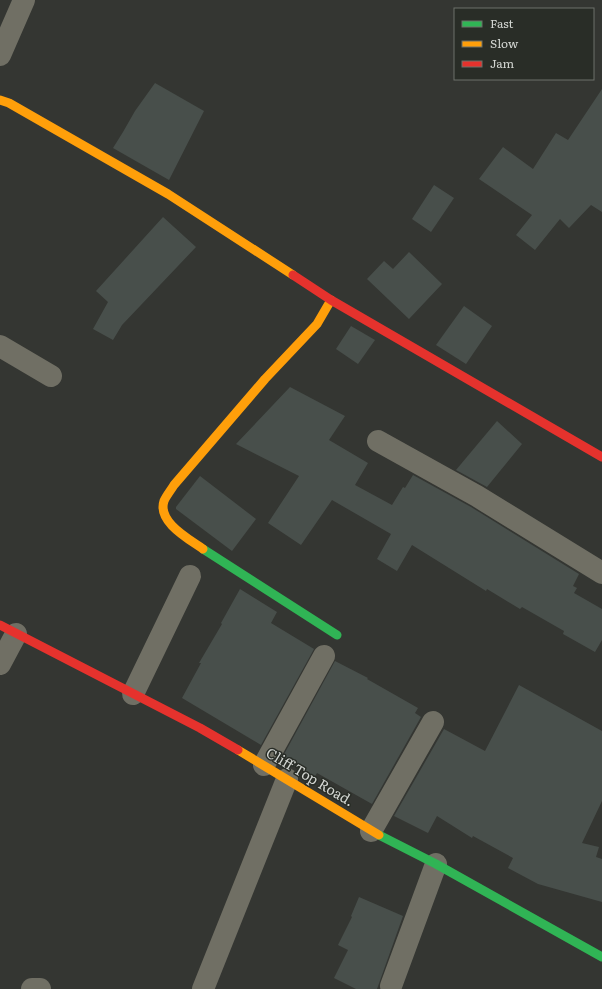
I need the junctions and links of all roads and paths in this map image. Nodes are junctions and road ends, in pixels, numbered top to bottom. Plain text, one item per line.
1 (24, 0) edge
2 (0, 55) edge
3 (0, 100) edge
4 (331, 300) junction
5 (0, 346) edge
6 (51, 376) dead end
7 (378, 441) dead end
8 (602, 457) edge
9 (602, 573) edge
10 (190, 576) dead end
11 (8, 629) edge
12 (337, 635) dead end
13 (324, 656) dead end
14 (0, 664) edge
15 (133, 694) junction
16 (433, 722) dead end
17 (264, 765) junction
18 (287, 779) junction
19 (371, 831) junction
20 (436, 864) junction
21 (602, 957) edge
22 (391, 986) dead end
23 (32, 989) edge
24 (40, 989) edge
25 (203, 989) edge

1 - 2 street
3 - 4 street
4 - 8 street
4 - 12 street
5 - 6 street
7 - 9 street
10 - 15 street
11 - 14 street
11 - 15 street, Cliff Top Road.
13 - 17 street
15 - 17 street, Cliff Top Road.
16 - 19 street
17 - 18 street, Cliff Top Road.
18 - 19 street, Cliff Top Road.
18 - 25 street
19 - 20 street, Cliff Top Road.
20 - 21 street, Cliff Top Road.
20 - 22 street
23 - 24 street

